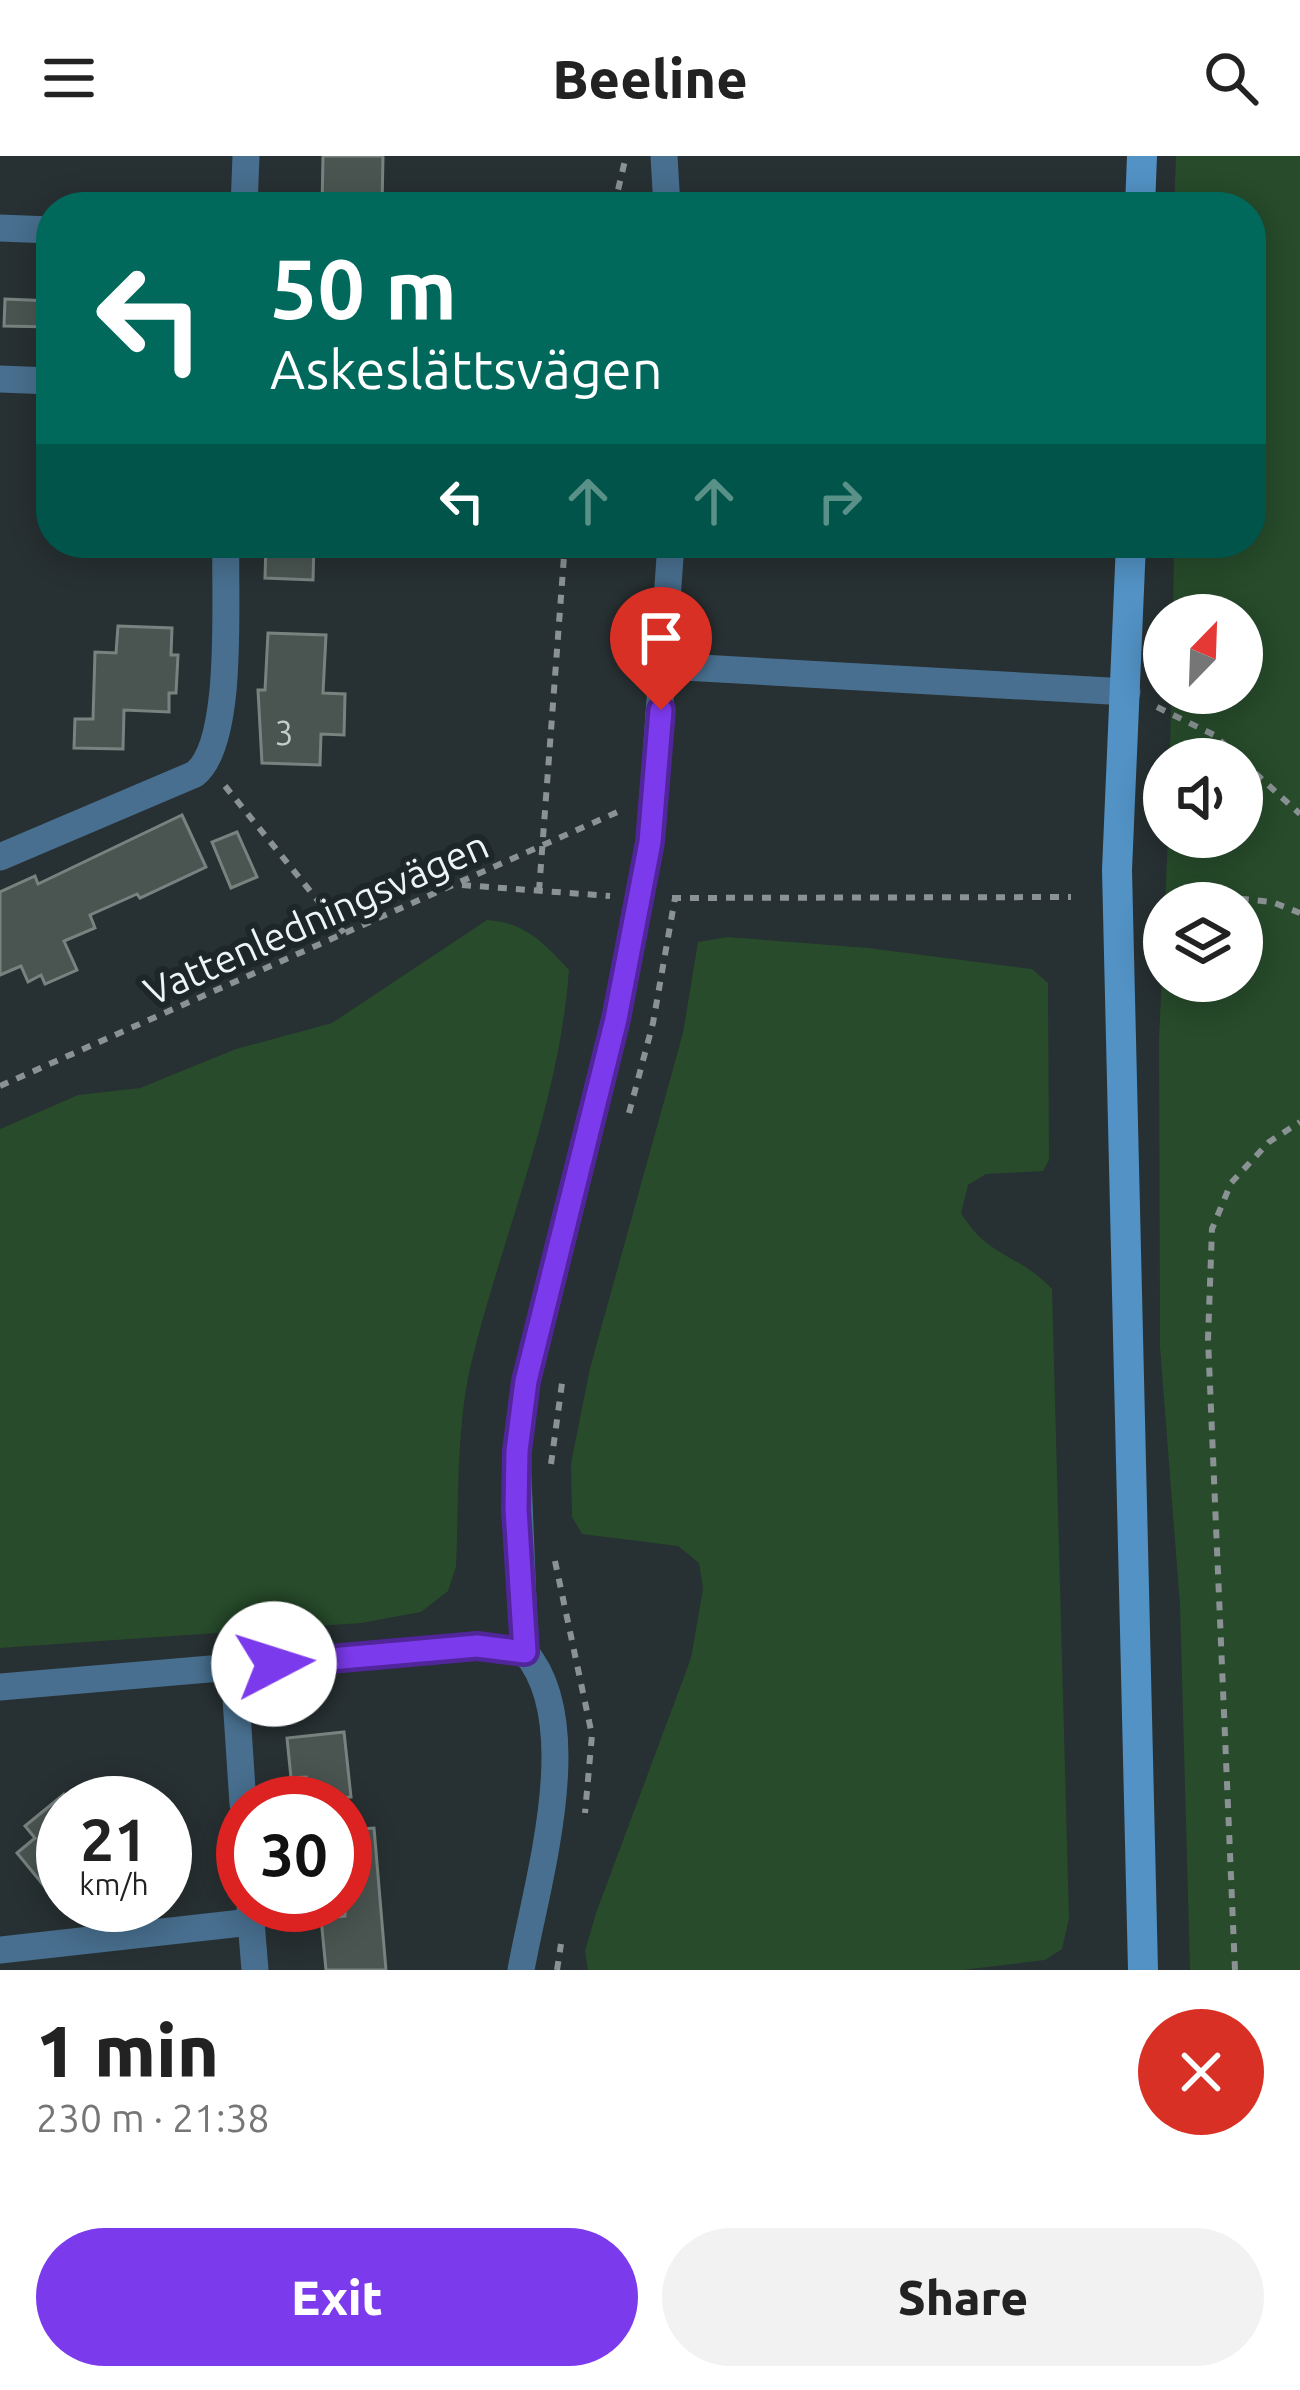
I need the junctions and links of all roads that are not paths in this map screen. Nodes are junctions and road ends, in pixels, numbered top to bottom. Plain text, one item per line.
1 (246, 156) edge
2 (664, 156) edge
3 (1142, 156) edge
4 (245, 192) edge
5 (666, 192) edge
6 (1141, 192) edge
7 (0, 228) edge
8 (36, 229) edge
9 (0, 379) edge
10 (36, 380) edge
11 (225, 558) edge
12 (670, 558) edge
13 (1131, 558) edge
14 (665, 666) junction
15 (1127, 692) junction
16 (0, 857) edge
17 (525, 1652) junction
18 (234, 1668) junction
19 (0, 1687) edge
20 (241, 1776) edge
21 (216, 1919) edge
22 (252, 1932) edge
23 (0, 1950) edge
24 (255, 1970) edge
25 (521, 1970) edge
26 (1143, 1970) edge

1 - 4 street
2 - 5 street
3 - 6 main road
7 - 8 street
9 - 10 street
11 - 16 street
12 - 14 street
13 - 15 main road
14 - 15 street
14 - 17 street
15 - 26 main road
17 - 18 street
17 - 25 street
18 - 19 street
18 - 20 street
21 - 23 street
22 - 24 street

